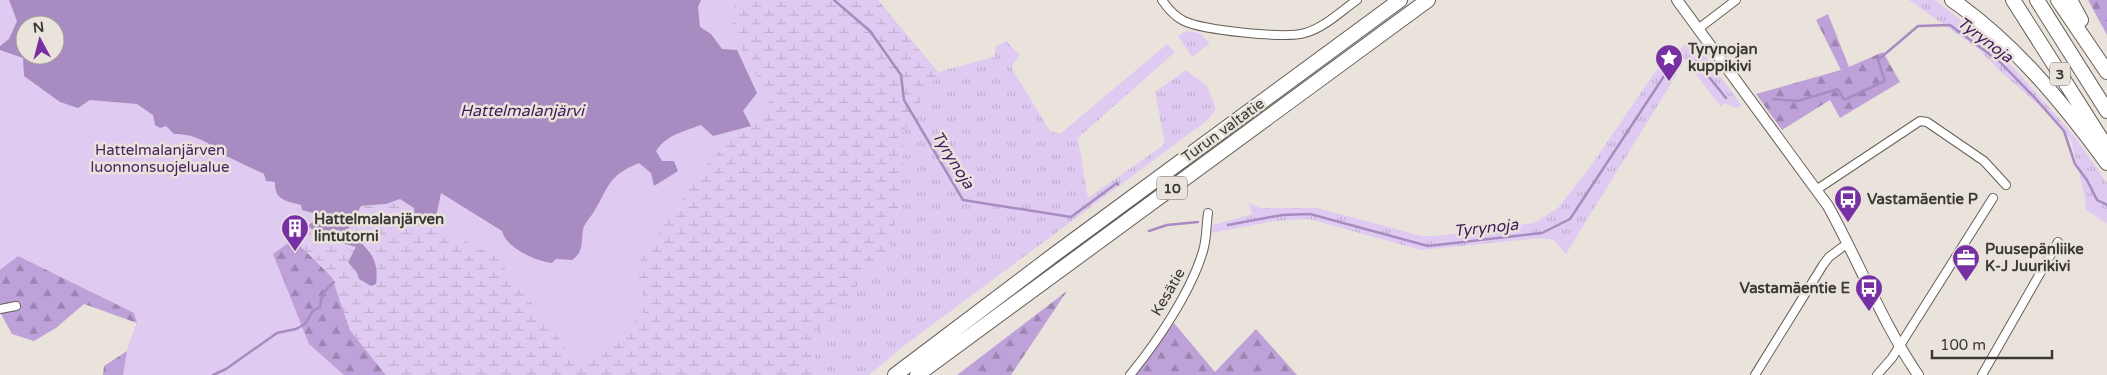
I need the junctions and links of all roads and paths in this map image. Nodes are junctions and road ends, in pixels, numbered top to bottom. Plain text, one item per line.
1 (1162, 0) edge
2 (1357, 0) edge
3 (1400, 0) edge
4 (1428, 0) edge
5 (1677, 0) edge
6 (1736, 0) edge
7 (1952, 0) edge
8 (2013, 0) edge
9 (2037, 0) edge
10 (2058, 0) edge
11 (2070, 0) edge
12 (1698, 29) junction
13 (2099, 59) junction
14 (2107, 72) edge
15 (2107, 111) edge
16 (2107, 148) edge
17 (2107, 163) edge
18 (2006, 185) dead end
19 (1816, 190) junction
20 (1993, 198) dead end
21 (1208, 213) dead end
22 (2058, 242) dead end
23 (1848, 243) junction
24 (16, 306) dead end
25 (0, 309) edge
26 (1899, 347) junction
27 (895, 375) edge
28 (917, 375) edge
29 (1130, 375) edge
30 (1755, 375) edge
31 (1877, 375) edge
32 (1918, 375) edge
33 (1982, 375) edge

1 - 2 street
3 - 27 highway, Turun valtatie / 10
4 - 28 highway, Turun valtatie / 10
5 - 12 street
6 - 12 street
7 - 17 highway
8 - 16 highway, 3
9 - 15 highway, 3
10 - 13 highway
11 - 13 highway
12 - 19 street
13 - 14 highway
18 - 19 street
19 - 23 street
20 - 26 street
21 - 29 street, Kesätie
22 - 33 street
23 - 26 street
23 - 30 street
24 - 25 street
26 - 31 street
26 - 32 street

